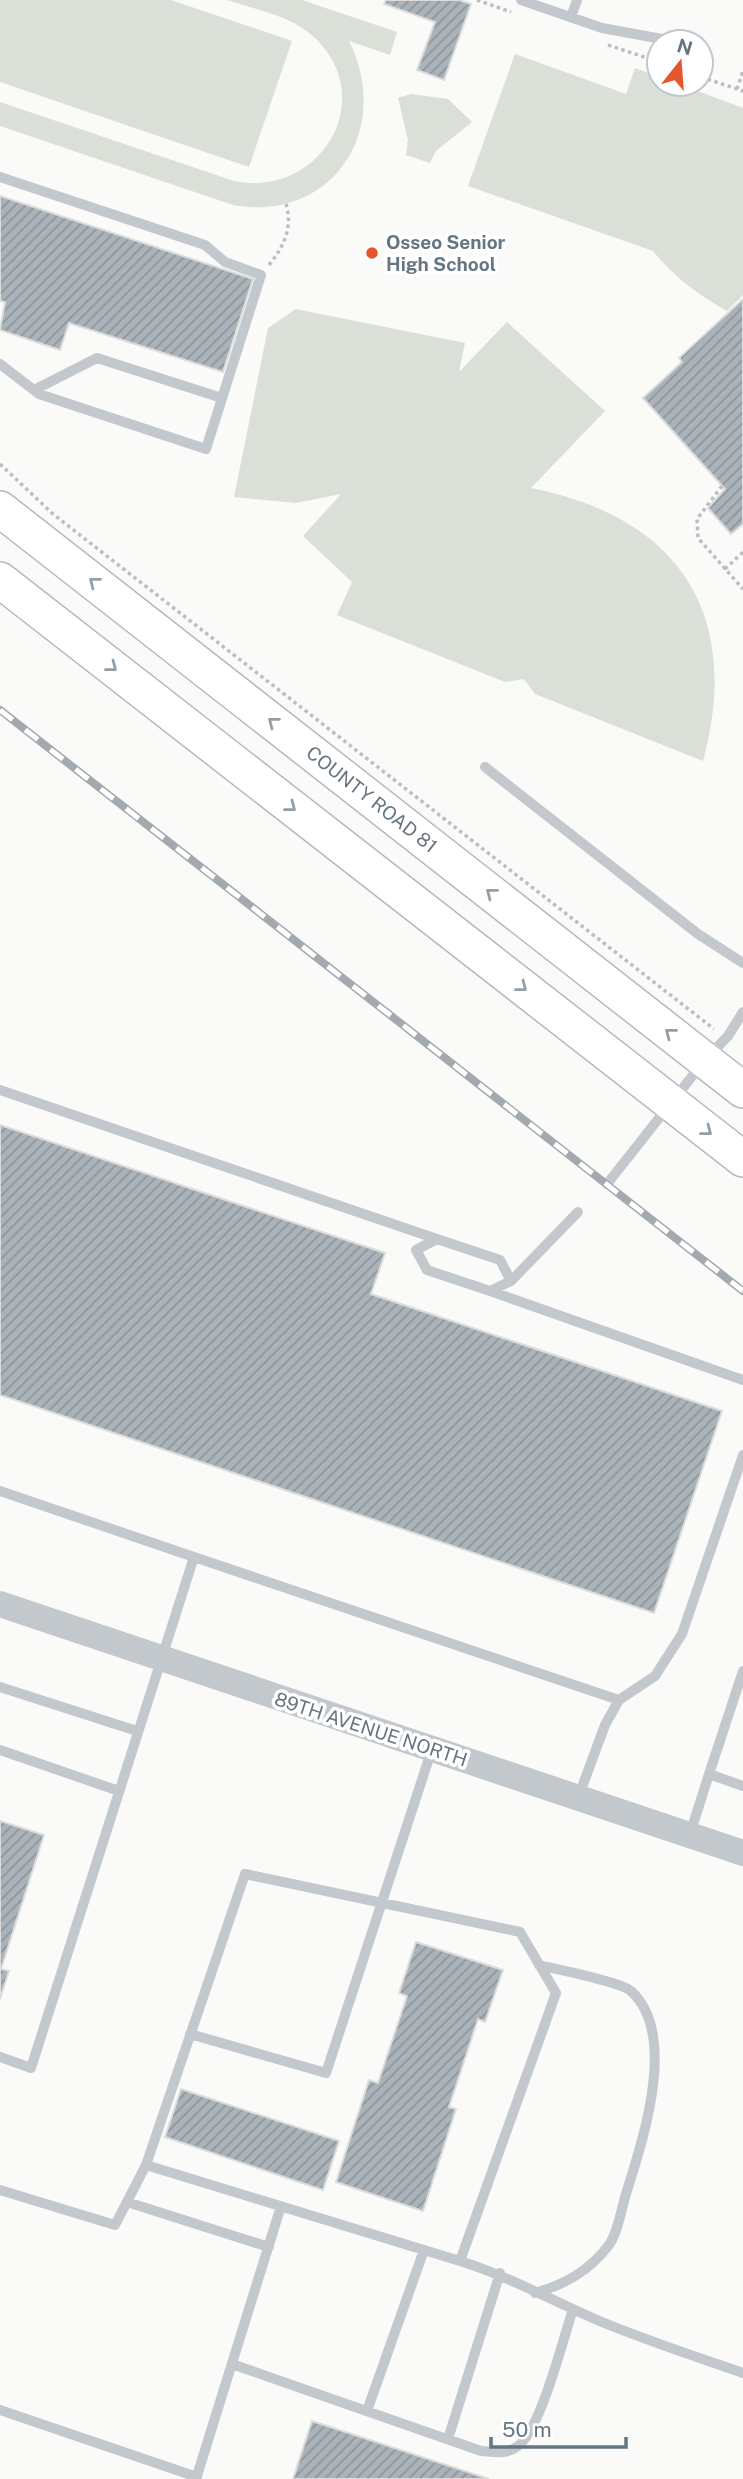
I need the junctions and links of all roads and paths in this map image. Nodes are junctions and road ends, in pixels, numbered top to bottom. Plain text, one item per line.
1 (522, 0) edge
2 (577, 0) edge
3 (571, 17) junction
4 (645, 36) edge
5 (743, 71) edge
6 (715, 82) edge
7 (737, 89) junction
8 (743, 91) edge
9 (0, 177) edge
10 (286, 204) dead end
11 (261, 275) junction
12 (0, 363) edge
13 (34, 390) junction
14 (222, 398) junction
15 (0, 464) edge
16 (722, 486) dead end
17 (0, 509) edge
18 (743, 552) edge
19 (725, 569) junction
20 (0, 580) edge
21 (743, 589) edge
22 (485, 767) dead end
23 (743, 963) edge
24 (743, 1012) edge
25 (717, 1048) junction
26 (0, 1090) edge
27 (743, 1090) edge
28 (672, 1103) junction
29 (743, 1159) edge
30 (607, 1184) dead end
31 (578, 1212) dead end
32 (438, 1239) junction
33 (511, 1281) junction
34 (490, 1292) junction
35 (743, 1380) edge
36 (743, 1455) edge
37 (0, 1491) edge
38 (194, 1557) junction
39 (0, 1604) edge
40 (159, 1658) junction
41 (743, 1671) edge
42 (0, 1687) edge
43 (619, 1700) junction
44 (137, 1731) junction
45 (432, 1749) junction
46 (0, 1750) edge
47 (709, 1774) junction
48 (743, 1786) edge
49 (118, 1791) junction
50 (578, 1798) junction
51 (690, 1835) junction
52 (743, 1853) edge
53 (382, 1903) junction
54 (539, 1965) junction
55 (190, 2034) junction
56 (0, 2057) edge
57 (146, 2165) junction
58 (0, 2190) edge
59 (127, 2202) junction
60 (281, 2206) junction
61 (268, 2247) junction
62 (424, 2250) junction
63 (460, 2261) junction
64 (500, 2273) junction
65 (535, 2293) junction
66 (573, 2309) junction
67 (232, 2364) junction
68 (743, 2373) edge
69 (0, 2410) edge
70 (367, 2411) junction
71 (448, 2439) junction
72 (196, 2478) edge

1 - 3 lane
2 - 3 lane
3 - 4 lane
5 - 7 path
6 - 7 path
7 - 8 path
9 - 11 lane
10 - 11 path
11 - 14 lane
12 - 13 lane
13 - 14 lane
13 - 14 lane
15 - 25 path
16 - 19 path
25 -> 17 highway, COUNTY ROAD 81
18 - 19 path
19 - 21 path
20 -> 28 highway
22 - 23 lane
24 - 25 lane
25 - 27 highway, COUNTY ROAD 81
25 - 28 lane
26 - 32 lane
28 -> 29 highway
28 - 30 lane
31 - 33 lane
32 - 33 lane
32 - 34 lane
33 - 34 lane
34 - 35 lane
36 - 43 lane
37 - 38 lane
38 - 40 lane
38 - 43 lane
39 - 40 street, 89TH AVENUE NORTH
40 - 44 lane
40 - 45 street, 89TH AVENUE NORTH
41 - 47 lane
42 - 44 lane
43 - 50 lane
44 - 49 lane
45 - 50 street, 89TH AVENUE NORTH
45 - 53 lane
46 - 49 lane
47 - 48 lane
47 - 51 lane
49 - 56 lane
50 - 51 street, 89TH AVENUE NORTH
51 - 52 street, 89TH AVENUE NORTH
53 - 54 lane
53 - 55 lane
53 - 55 lane
54 - 63 lane
54 - 65 lane
55 - 57 lane
57 - 59 lane
57 - 60 lane
58 - 59 lane
59 - 61 lane
60 - 61 lane
60 - 62 lane
61 - 67 lane
62 - 63 lane
62 - 70 lane
63 - 64 lane
64 - 65 lane
64 - 71 lane
65 - 66 lane
66 - 68 lane
66 - 71 lane
67 - 70 lane
67 - 72 lane
69 - 72 lane
70 - 71 lane

